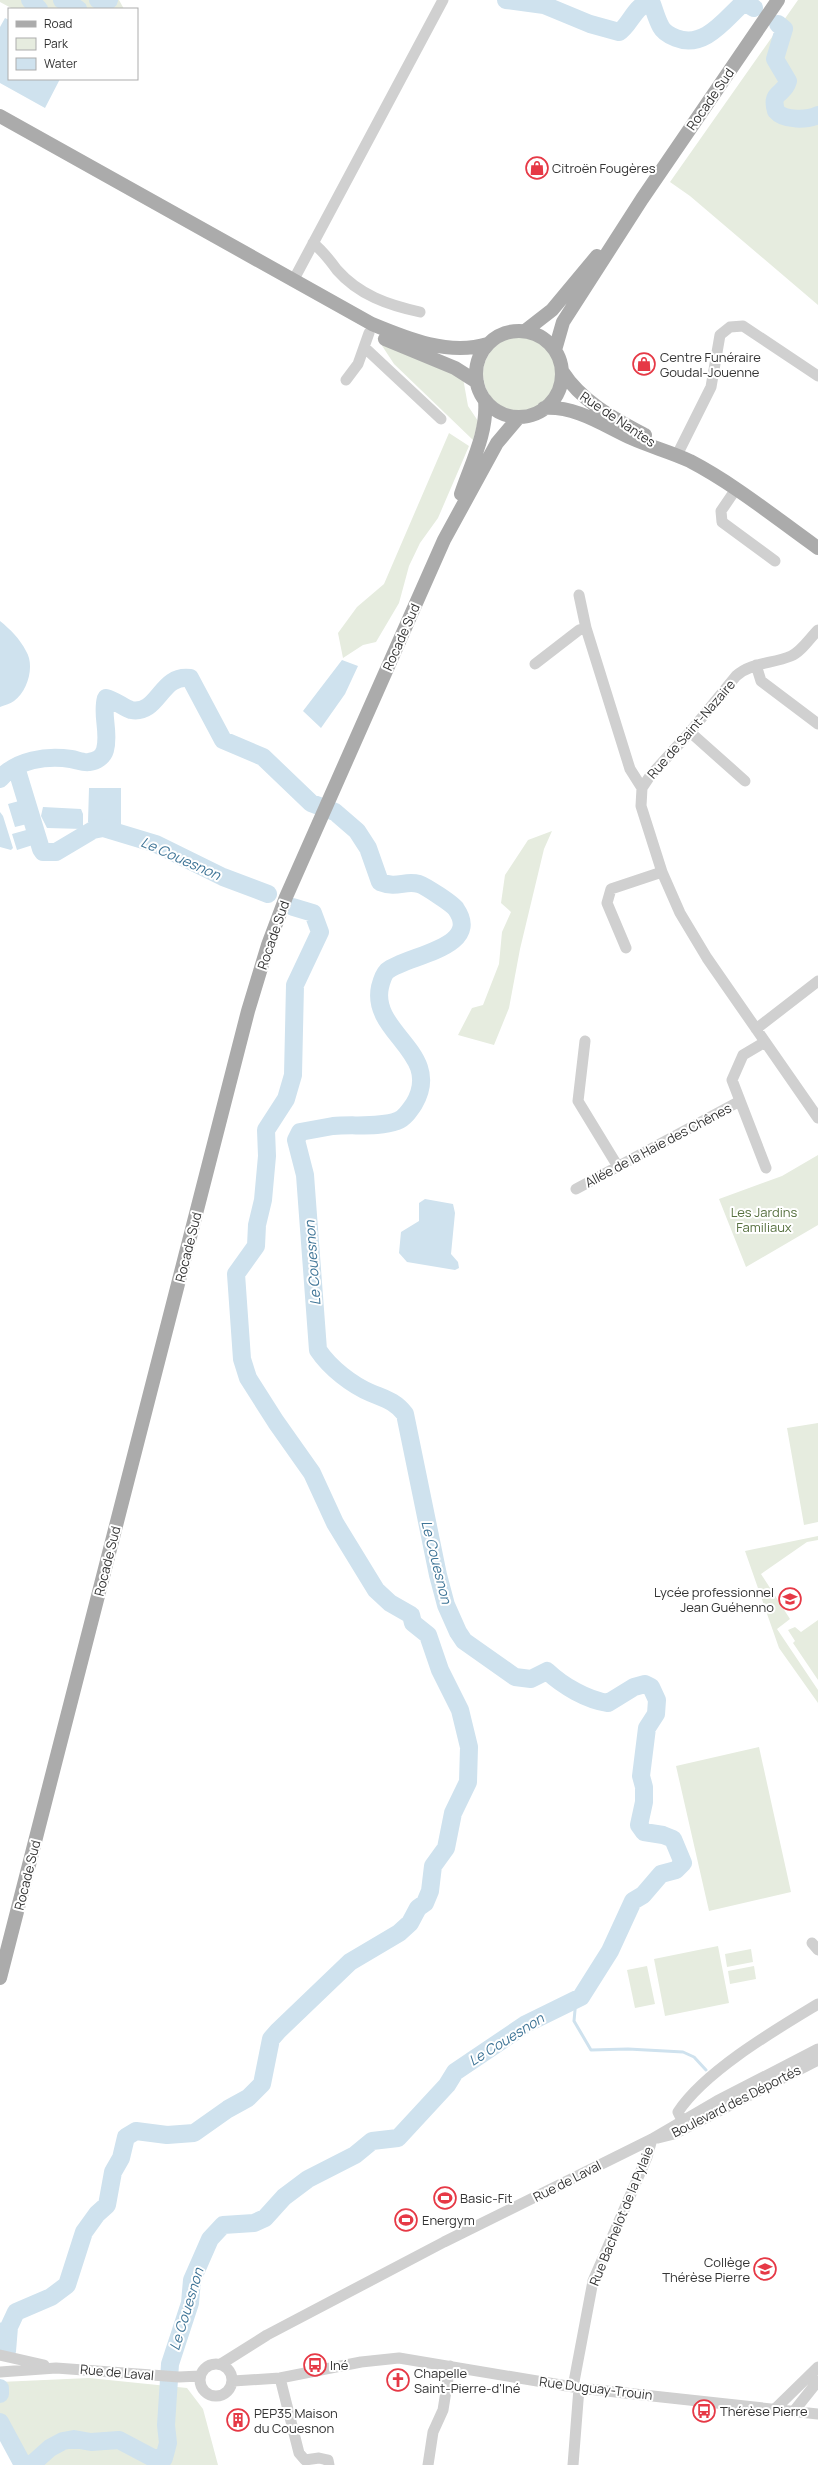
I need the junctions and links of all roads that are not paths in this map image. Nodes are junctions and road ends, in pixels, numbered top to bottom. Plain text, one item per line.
1 (444, 0) edge
2 (778, 0) edge
3 (1, 118) edge
4 (642, 199) junction
5 (313, 243) junction
6 (293, 281) junction
7 (420, 312) dead end
8 (383, 328) junction
9 (524, 331) junction
10 (369, 333) junction
11 (488, 344) junction
12 (364, 347) junction
13 (555, 350) junction
14 (562, 371) junction
15 (818, 376) edge
16 (346, 380) dead end
17 (477, 382) junction
18 (485, 400) junction
19 (544, 408) junction
20 (519, 417) junction
21 (441, 419) dead end
22 (660, 448) junction
23 (677, 455) junction
24 (736, 489) junction
25 (444, 540) junction
26 (818, 548) edge
27 (775, 561) dead end
28 (579, 595) dead end
29 (586, 628) junction
30 (818, 630) edge
31 (535, 664) dead end
32 (756, 665) junction
33 (818, 724) edge
34 (690, 732) junction
35 (745, 781) dead end
36 (642, 788) junction
37 (662, 872) junction
38 (626, 948) dead end
39 (818, 982) edge
40 (756, 1028) junction
41 (585, 1041) dead end
42 (765, 1042) junction
43 (740, 1101) junction
44 (818, 1118) edge
45 (617, 1165) junction
46 (766, 1168) dead end
47 (576, 1189) dead end
48 (0, 1978) edge
49 (818, 2004) edge
50 (818, 2049) edge
51 (818, 2060) edge
52 (682, 2120) junction
53 (652, 2139) junction
54 (0, 2356) edge
55 (225, 2366) junction
56 (450, 2366) junction
57 (818, 2367) edge
58 (56, 2368) junction
59 (0, 2372) edge
60 (280, 2378) junction
61 (200, 2379) junction
62 (233, 2380) junction
63 (818, 2381) edge
64 (576, 2387) junction
65 (776, 2408) junction
66 (794, 2411) junction
67 (818, 2414) edge
68 (329, 2465) edge
69 (428, 2465) edge
70 (573, 2465) edge

1 - 5 street
2 - 4 main road, Rocade Sud
3 - 6 main road
4 - 9 main road, Rocade Sud
4 - 13 main road, Rocade Sud
5 - 6 street
5 - 7 street
6 - 8 main road
6 - 10 main road
8 - 10 main road
8 - 11 main road
9 - 11 main road
9 - 13 main road
10 - 12 street
10 - 17 main road
11 - 17 main road
12 - 16 street
12 - 21 street
13 - 14 main road
14 - 19 main road
14 - 22 main road, Rue de Nantes
15 - 23 street
17 - 18 main road
18 - 20 main road
18 - 25 main road, Rocade Sud
19 - 20 main road
19 - 22 main road, Rue de Nantes
20 - 25 main road, Rocade Sud
22 - 23 main road, Rue de Nantes
23 - 24 main road, Rue de Nantes
24 - 26 main road, Rue de Nantes
24 - 27 street
25 - 48 main road, Rocade Sud
28 - 29 street
29 - 31 street
29 - 36 street
30 - 32 street, Rue de Saint-Nazaire
32 - 33 street
32 - 34 street, Rue de Saint-Nazaire
34 - 35 street
34 - 36 street, Rue de Saint-Nazaire
36 - 37 street, Rue de Saint-Nazaire
37 - 38 street
37 - 40 street, Rue de Saint-Nazaire
39 - 40 street
40 - 42 street, Rue de Saint-Nazaire
41 - 45 street
42 - 43 street
42 - 44 street, Rue de Saint-Nazaire
43 - 45 street, Allée de la Haie des Chênes
43 - 46 street
45 - 47 street, Allée de la Haie des Chênes
49 - 52 street
50 - 52 street, Boulevard des Déportés
51 - 53 street, Boulevard des Déportés
52 - 53 street, Rue de Laval
53 - 55 street, Rue de Laval
53 - 64 street, Rue Bachelot de la Pylaie
54 - 58 street
55 - 61 street
55 - 62 street
56 - 60 street, Rue Duguay-Trouin
56 - 64 street, Rue Duguay-Trouin
56 - 69 street
57 - 65 street
58 - 59 street
58 - 61 street, Rue de Laval
60 - 62 street, Rue Duguay-Trouin
60 - 68 street
61 - 62 street
63 - 66 street
64 - 65 street, Rue Duguay-Trouin
64 - 70 street, Rue Bachelot de la Pylaie
65 - 66 street, Rue Duguay-Trouin
66 - 67 street, Rue Duguay-Trouin

